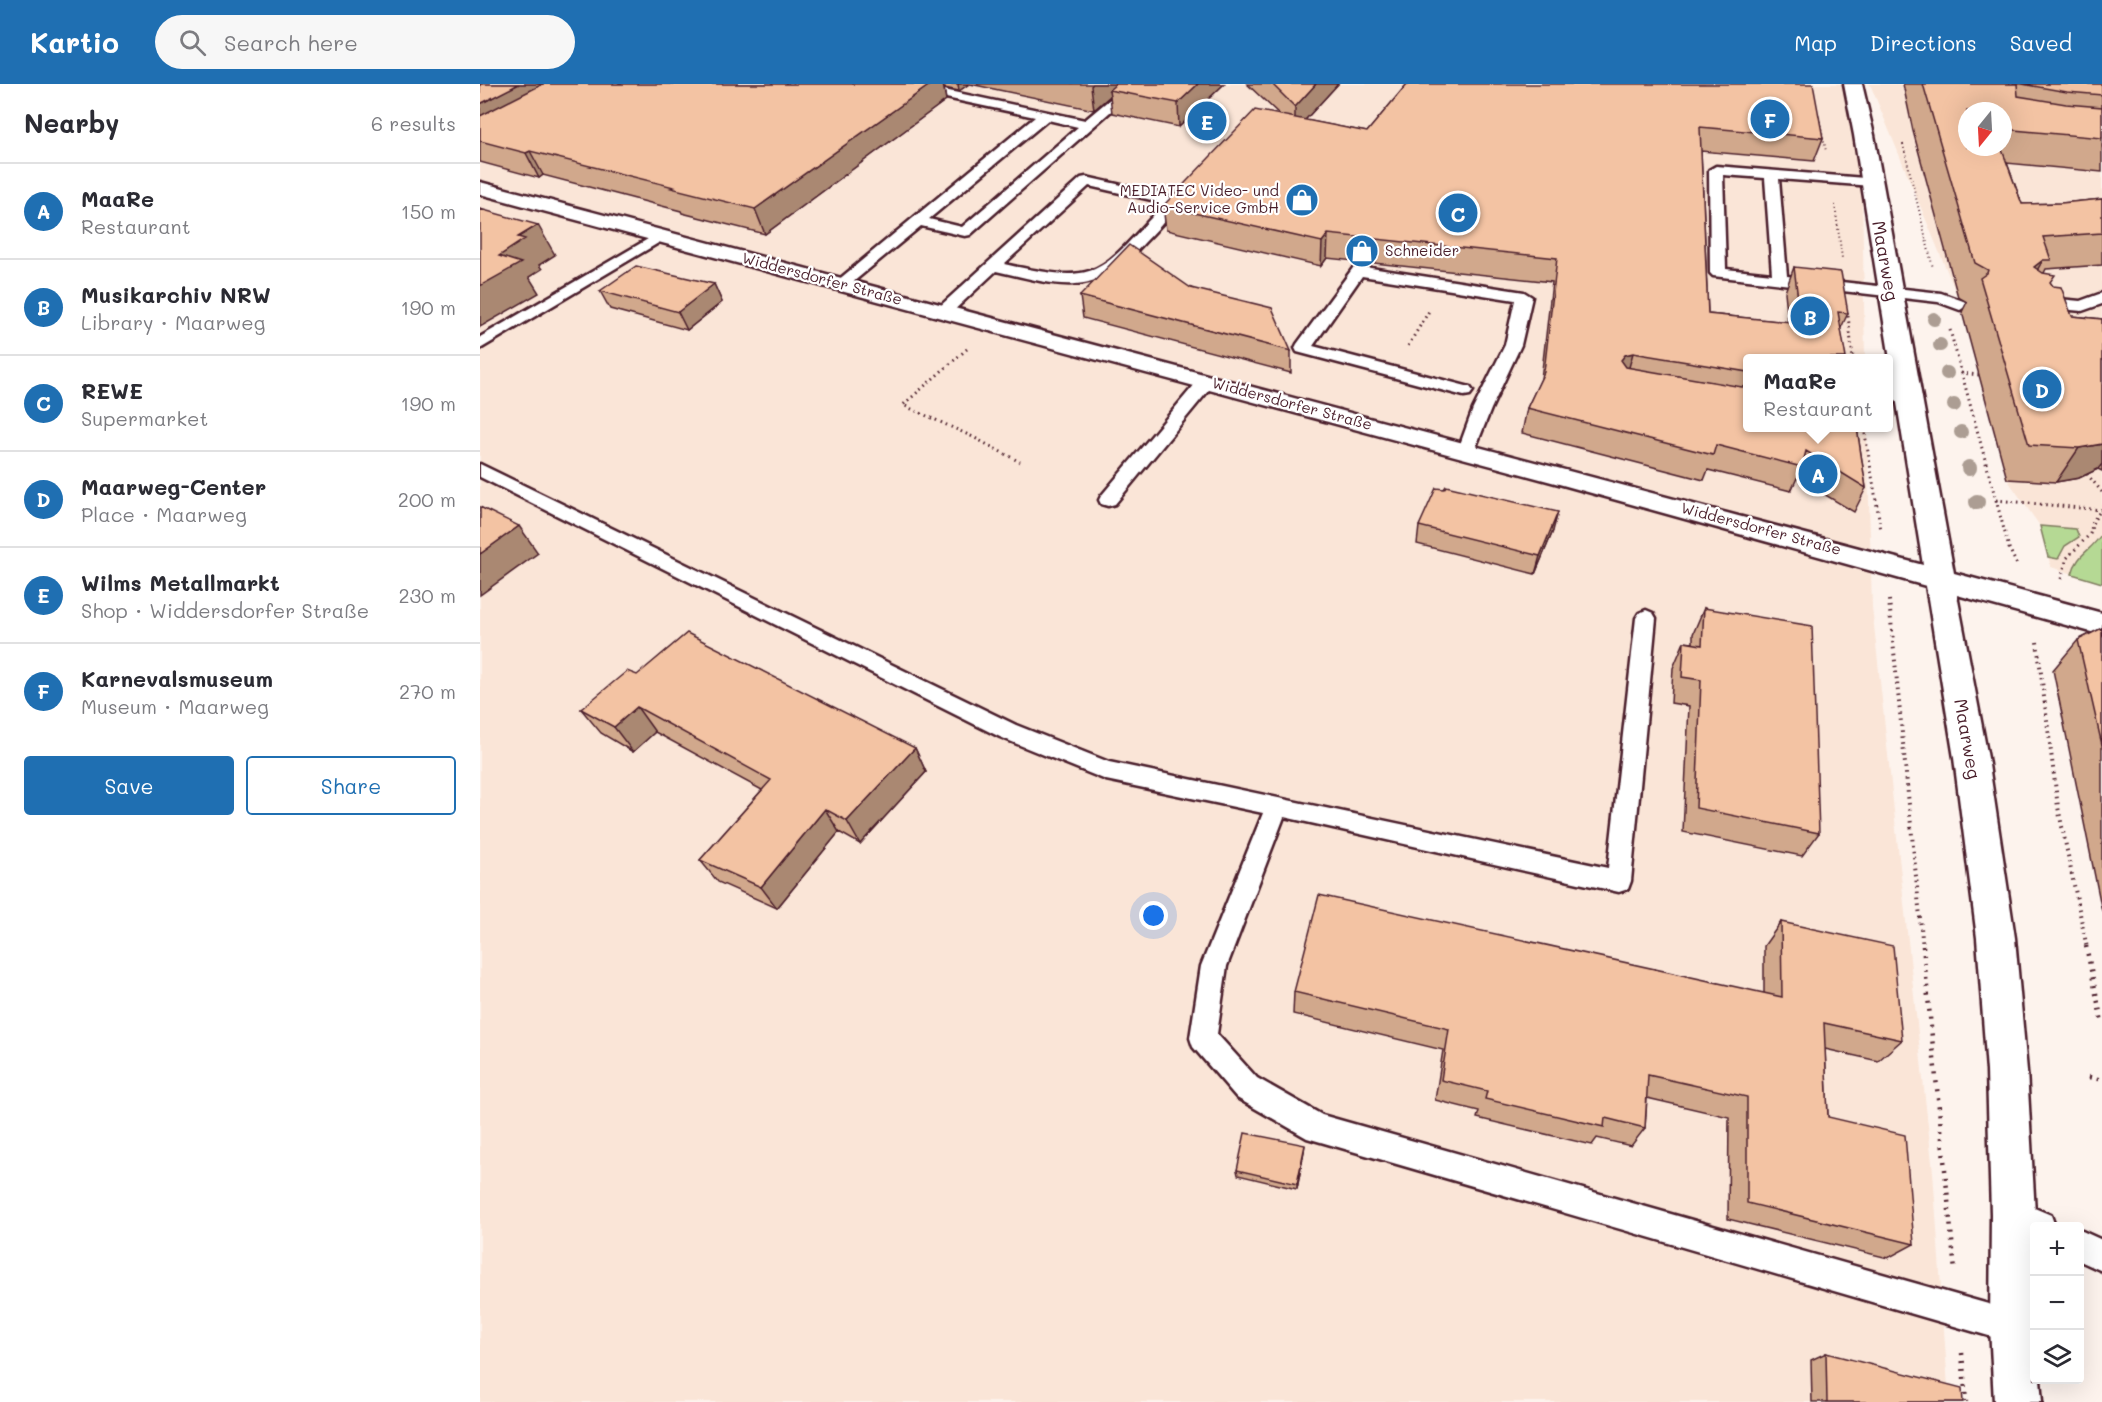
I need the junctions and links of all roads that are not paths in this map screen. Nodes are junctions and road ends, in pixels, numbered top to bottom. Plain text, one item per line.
1 (899, 84) edge
2 (1136, 84) edge
3 (1853, 84) edge
4 (1045, 116) junction
5 (1088, 125) junction
6 (1773, 173) junction
7 (1872, 182) junction
8 (480, 188) edge
9 (919, 221) junction
10 (660, 236) junction
11 (994, 266) junction
12 (1780, 281) junction
13 (842, 284) junction
14 (1891, 293) junction
15 (2102, 298) edge
16 (1958, 299) dead end
17 (2025, 300) edge
18 (944, 311) junction
19 (2039, 314) edge
20 (2070, 321) edge
21 (480, 344) edge
22 (1207, 381) junction
23 (1464, 391) dead end
24 (1899, 396) edge
25 (1467, 450) junction
26 (480, 470) edge
27 (1108, 500) dead end
28 (1939, 578) junction
29 (1646, 618) dead end
30 (2102, 624) edge
31 (1277, 807) junction
32 (2026, 1220) edge
33 (2084, 1247) edge
34 (2102, 1256) edge
35 (2013, 1327) junction
36 (2018, 1402) edge

1 - 4 lane
2 - 5 lane
3 - 7 main road, Maarweg
4 - 5 lane
4 - 9 lane
5 - 9 lane
6 - 7 lane
6 - 12 lane
6 - 12 lane
7 - 14 main road, Maarweg
8 - 10 main road, Widdersdorfer Straße
9 - 13 lane
10 - 13 main road, Widdersdorfer Straße
10 - 21 lane
11 - 11 lane
11 - 18 lane
12 - 14 lane
13 - 18 main road, Widdersdorfer Straße
14 - 16 lane
14 - 24 main road, Maarweg
15 - 17 lane
18 - 22 main road, Widdersdorfer Straße
19 - 20 lane
22 - 25 main road, Widdersdorfer Straße
22 - 27 lane
23 - 25 lane
24 - 28 main road, Maarweg
25 - 28 main road, Widdersdorfer Straße
26 - 31 lane
28 - 30 main road, Widdersdorfer Straße
28 - 32 main road, Maarweg
29 - 31 lane
31 - 35 lane
32 - 35 main road, Maarweg
33 - 34 lane
35 - 36 main road, Maarweg

